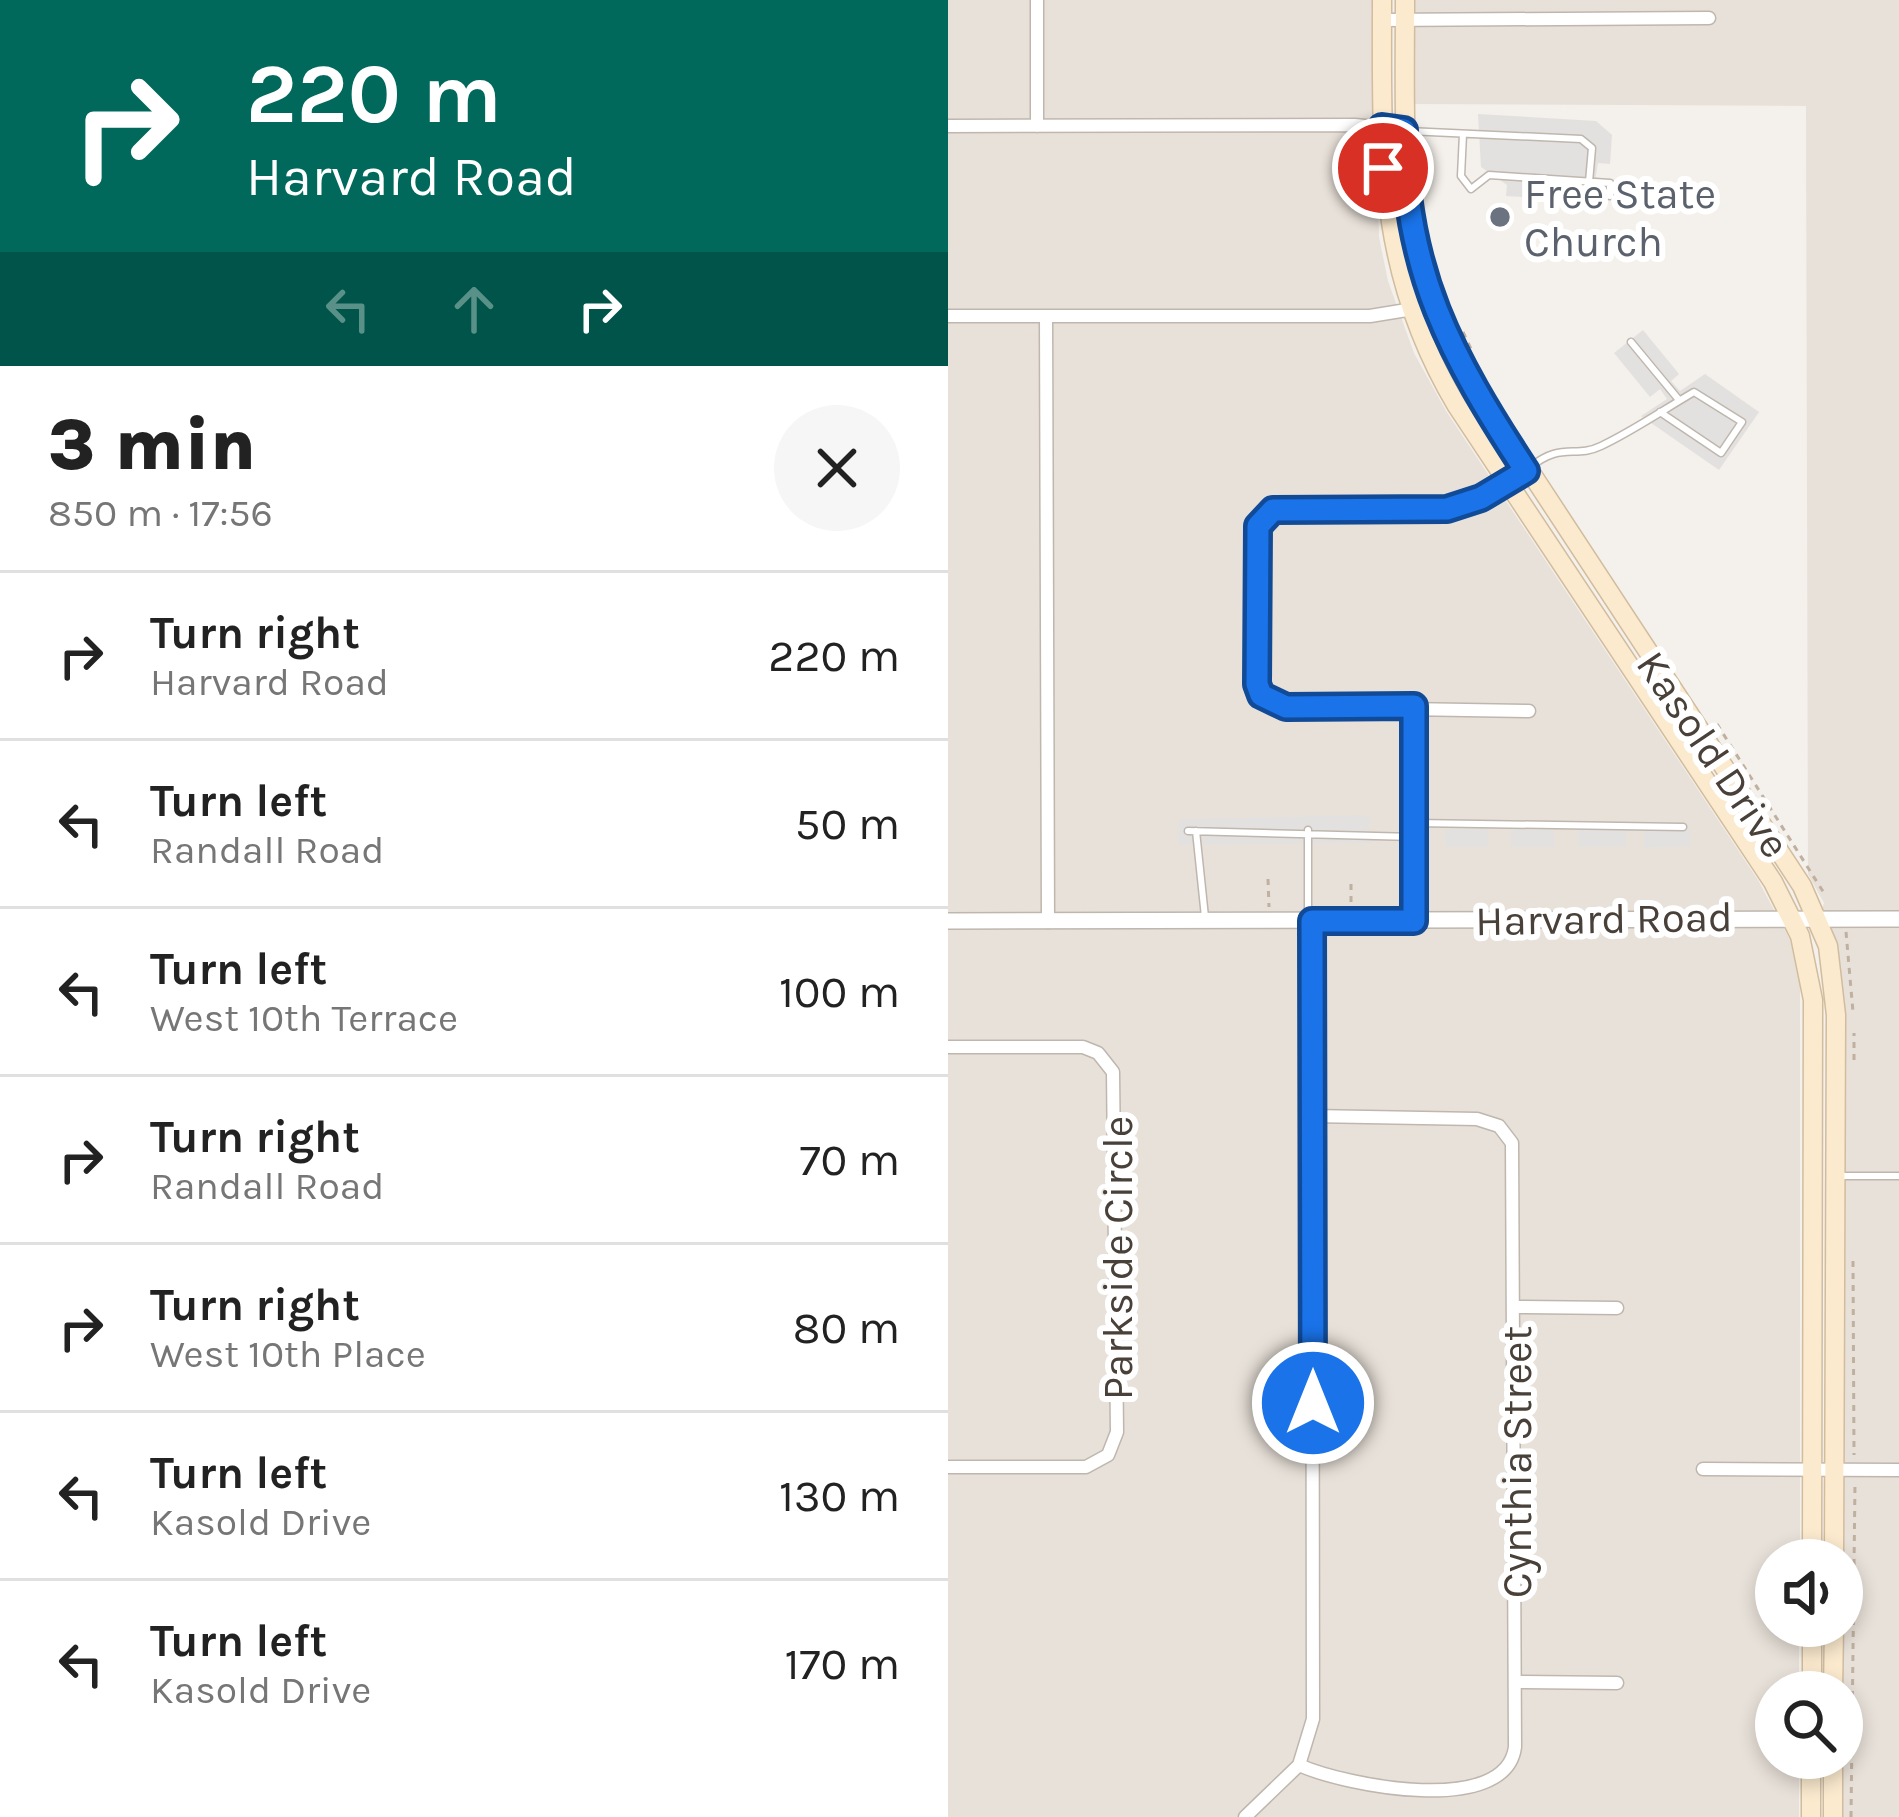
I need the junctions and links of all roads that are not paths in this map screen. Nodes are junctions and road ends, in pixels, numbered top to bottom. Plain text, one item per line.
1 (1037, 0) edge
2 (1667, 0) edge
3 (1382, 10) edge
4 (1405, 10) edge
5 (1709, 18) dead end
6 (1667, 19) junction
7 (948, 126) edge
8 (1037, 126) junction
9 (1382, 127) junction
10 (1404, 130) junction
11 (1463, 134) junction
12 (1589, 182) junction
13 (1610, 196) dead end
14 (1431, 304) junction
15 (1409, 310) junction
16 (948, 316) edge
17 (1046, 316) junction
18 (1631, 342) dead end
19 (1679, 400) junction
20 (1660, 412) junction
21 (1526, 471) junction
22 (1508, 482) junction
23 (1414, 706) junction
24 (1529, 711) dead end
25 (1683, 827) dead end
26 (1308, 830) junction
27 (1414, 830) junction
28 (1825, 910) junction
29 (1792, 917) junction
30 (1899, 919) edge
31 (948, 921) edge
32 (1205, 921) junction
33 (1310, 921) junction
34 (1414, 921) junction
35 (1048, 922) junction
36 (948, 1047) edge
37 (1312, 1116) junction
38 (1834, 1176) junction
39 (1899, 1176) edge
40 (1516, 1307) junction
41 (1617, 1308) dead end
42 (948, 1467) edge
43 (1703, 1469) dead end
44 (1813, 1469) junction
45 (1844, 1469) junction
46 (1899, 1470) edge
47 (1812, 1539) edge
48 (1836, 1539) edge
49 (1516, 1682) junction
50 (1617, 1683) dead end
51 (1299, 1765) junction
52 (1811, 1779) edge
53 (1833, 1779) edge
54 (1245, 1817) edge
55 (1811, 1817) edge
56 (1833, 1817) edge

1 - 8 street
2 - 6 street
3 - 4 street
3 - 9 main road, Kasold Drive
4 - 6 street
4 - 10 main road, Kasold Drive
5 - 6 street
7 - 8 street
8 - 9 street
9 - 10 street
9 - 15 main road, Kasold Drive
10 - 11 lane
10 - 14 main road, Kasold Drive
11 - 12 lane
11 - 12 lane
12 - 13 lane
14 - 15 street
14 - 21 main road, Kasold Drive
15 - 17 street
15 - 22 main road, Kasold Drive
16 - 17 street
17 - 35 street
18 - 19 lane
19 - 20 lane
19 - 20 lane
20 - 21 lane
21 - 22 street
21 - 28 main road, Kasold Drive
22 - 23 street
22 - 29 main road, Kasold Drive
23 - 24 street
23 - 27 street
25 - 27 lane
26 - 27 lane
26 - 32 lane
26 - 33 lane
27 - 34 street
28 - 29 street, Harvard Road
28 - 30 street, Harvard Road
28 - 38 main road, Kasold Drive
29 - 34 street, Harvard Road
29 - 44 main road, Kasold Drive
31 - 35 street, Harvard Road
32 - 33 street, Harvard Road
32 - 35 street, Harvard Road
33 - 34 street, Harvard Road
33 - 37 street
36 - 42 street, Parkside Circle
37 - 40 street, Cynthia Street
37 - 51 street
38 - 39 lane
38 - 45 main road, Kasold Drive
40 - 41 street
40 - 49 street, Cynthia Street
43 - 44 street
44 - 45 street
44 - 47 main road, Kasold Drive
45 - 46 street
45 - 48 main road, Kasold Drive
49 - 50 street
49 - 51 street, Cynthia Street
51 - 54 street
52 - 55 main road
53 - 56 main road

